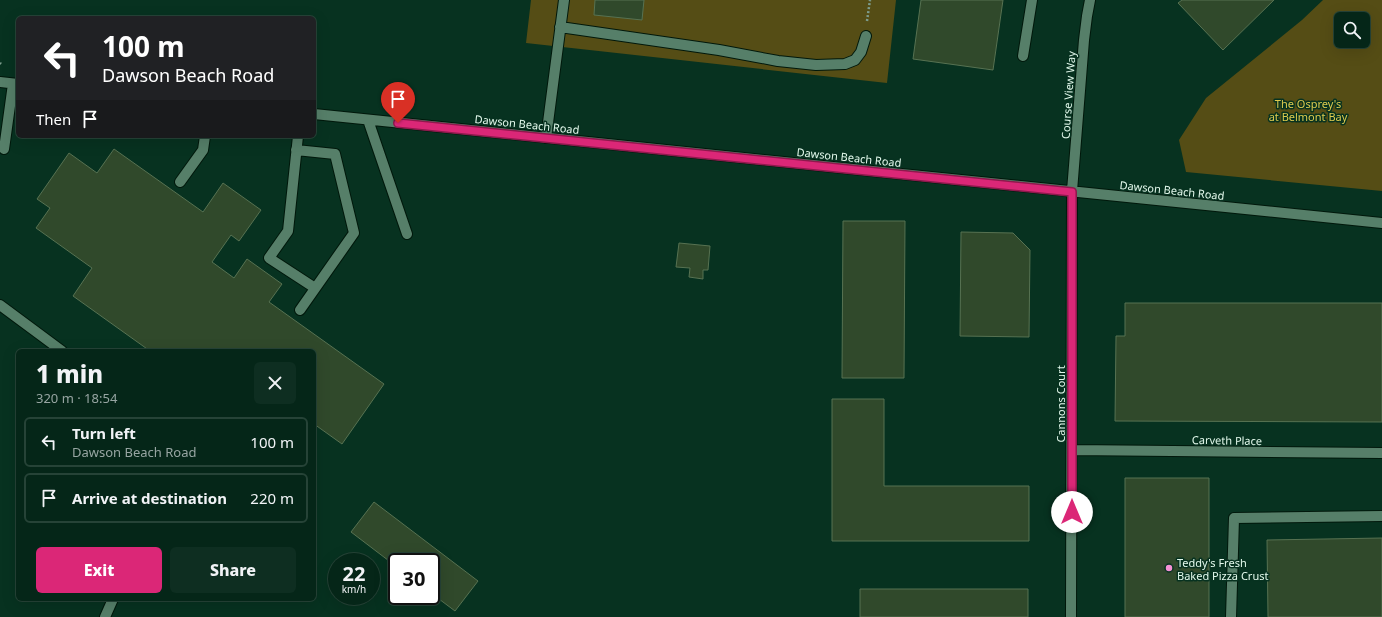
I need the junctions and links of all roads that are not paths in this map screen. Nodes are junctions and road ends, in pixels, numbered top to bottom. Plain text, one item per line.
1 (564, 0) edge
2 (1032, 0) edge
3 (1090, 0) edge
4 (560, 27) junction
5 (866, 36) road end
6 (1023, 56) dead end
7 (0, 82) edge
8 (16, 84) edge
9 (316, 114) edge
10 (368, 120) junction
11 (205, 138) edge
12 (298, 138) edge
13 (546, 138) junction
14 (4, 150) dead end
15 (296, 150) junction
16 (180, 182) dead end
17 (1072, 192) junction
18 (1382, 223) edge
19 (407, 234) dead end
20 (315, 288) junction
21 (0, 305) edge
22 (300, 310) dead end
23 (59, 349) edge
24 (1072, 450) junction
25 (1382, 454) edge
26 (1382, 516) edge
27 (112, 601) edge
28 (105, 617) edge
29 (1072, 617) edge
30 (1231, 617) edge

1 - 4 street
2 - 6 street
3 - 17 street, Course View Way
4 - 5 street
4 - 13 street
7 - 8 street
8 - 14 street
9 - 10 street, Dawson Beach Road
10 - 13 street, Dawson Beach Road
10 - 19 street
11 - 16 street
12 - 15 street
13 - 17 street, Dawson Beach Road
15 - 20 street
15 - 20 street
17 - 18 street, Dawson Beach Road
17 - 24 street, Cannons Court
20 - 22 street
21 - 23 street
24 - 25 street, Carveth Place
24 - 29 street, Cannons Court
26 - 30 street
27 - 28 street

